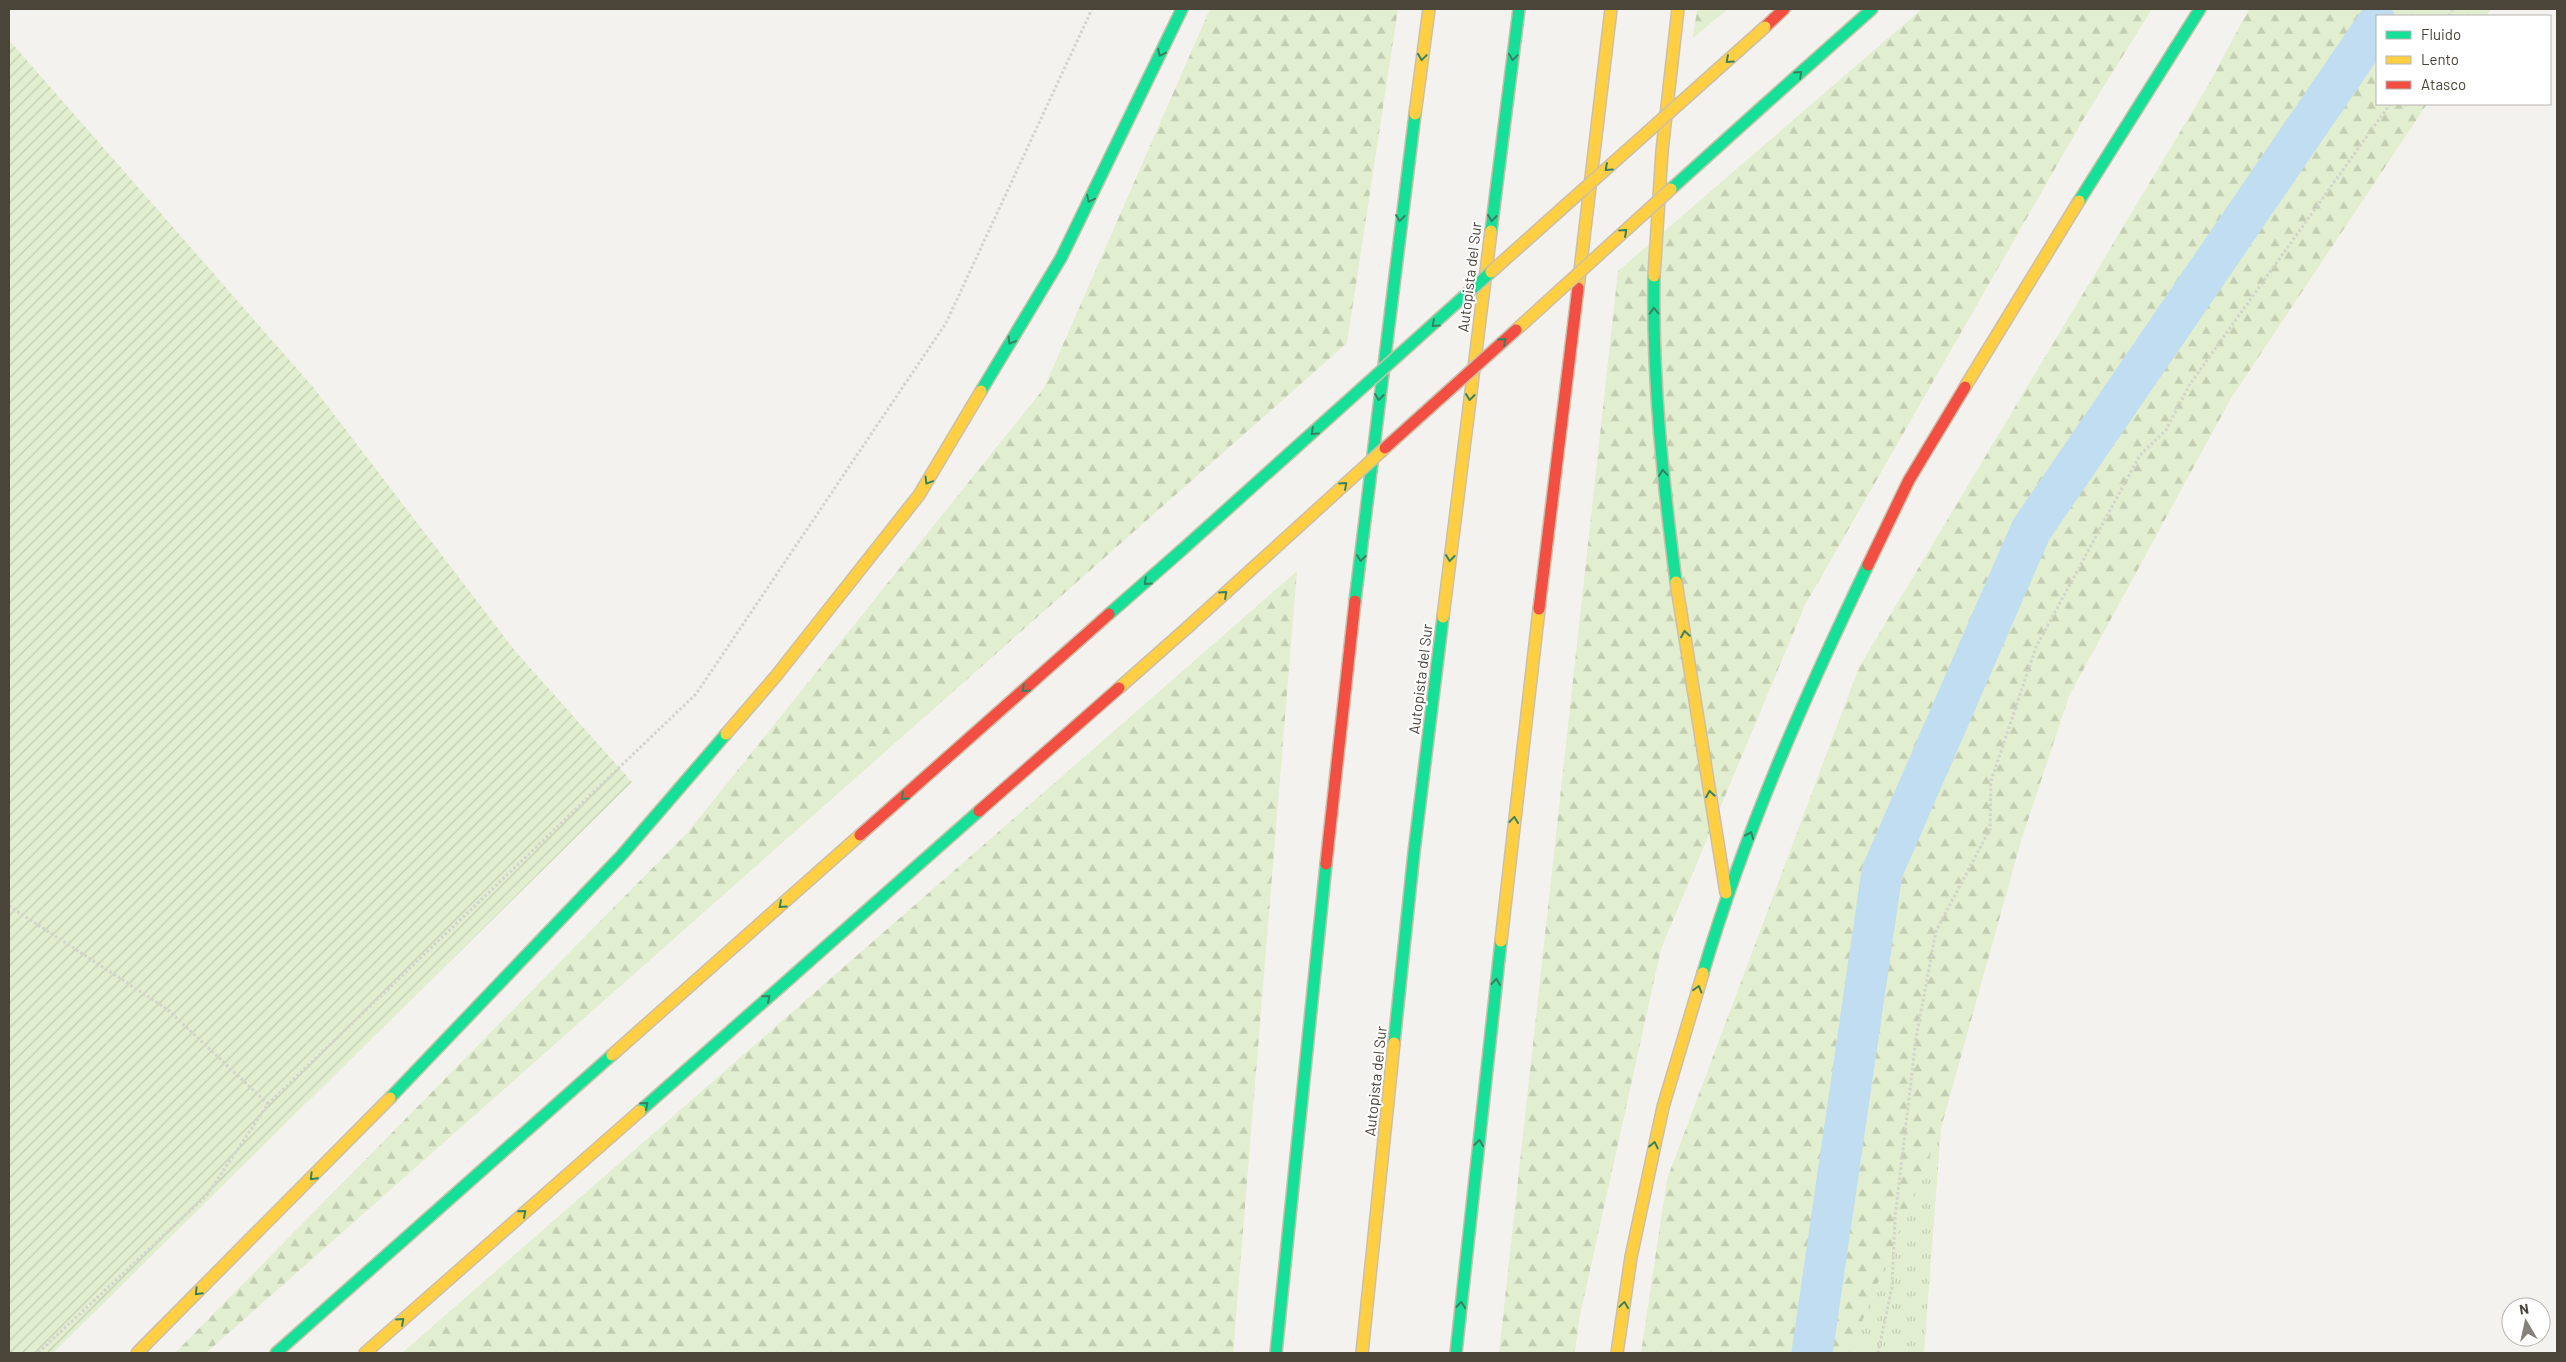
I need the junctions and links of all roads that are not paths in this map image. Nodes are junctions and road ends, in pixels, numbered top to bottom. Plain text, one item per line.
1 (1182, 9) edge
2 (1429, 9) edge
3 (1519, 9) edge
4 (1611, 9) edge
5 (1678, 9) edge
6 (1784, 9) edge
7 (1872, 9) edge
8 (2200, 9) edge
9 (1620, 37) dead end
10 (1594, 140) junction
11 (1726, 894) junction
12 (137, 1353) edge
13 (276, 1353) edge
14 (365, 1353) edge
15 (1276, 1353) edge
16 (1362, 1353) edge
17 (1456, 1353) edge
18 (1618, 1353) edge

1 -> 12 highway
2 -> 15 highway
3 -> 16 highway, Autopista del Sur
4 - 10 highway
11 -> 5 highway
6 -> 13 highway, bridge
14 -> 7 highway, bridge
11 -> 8 highway
9 - 10 highway
17 -> 10 highway
18 -> 11 highway

